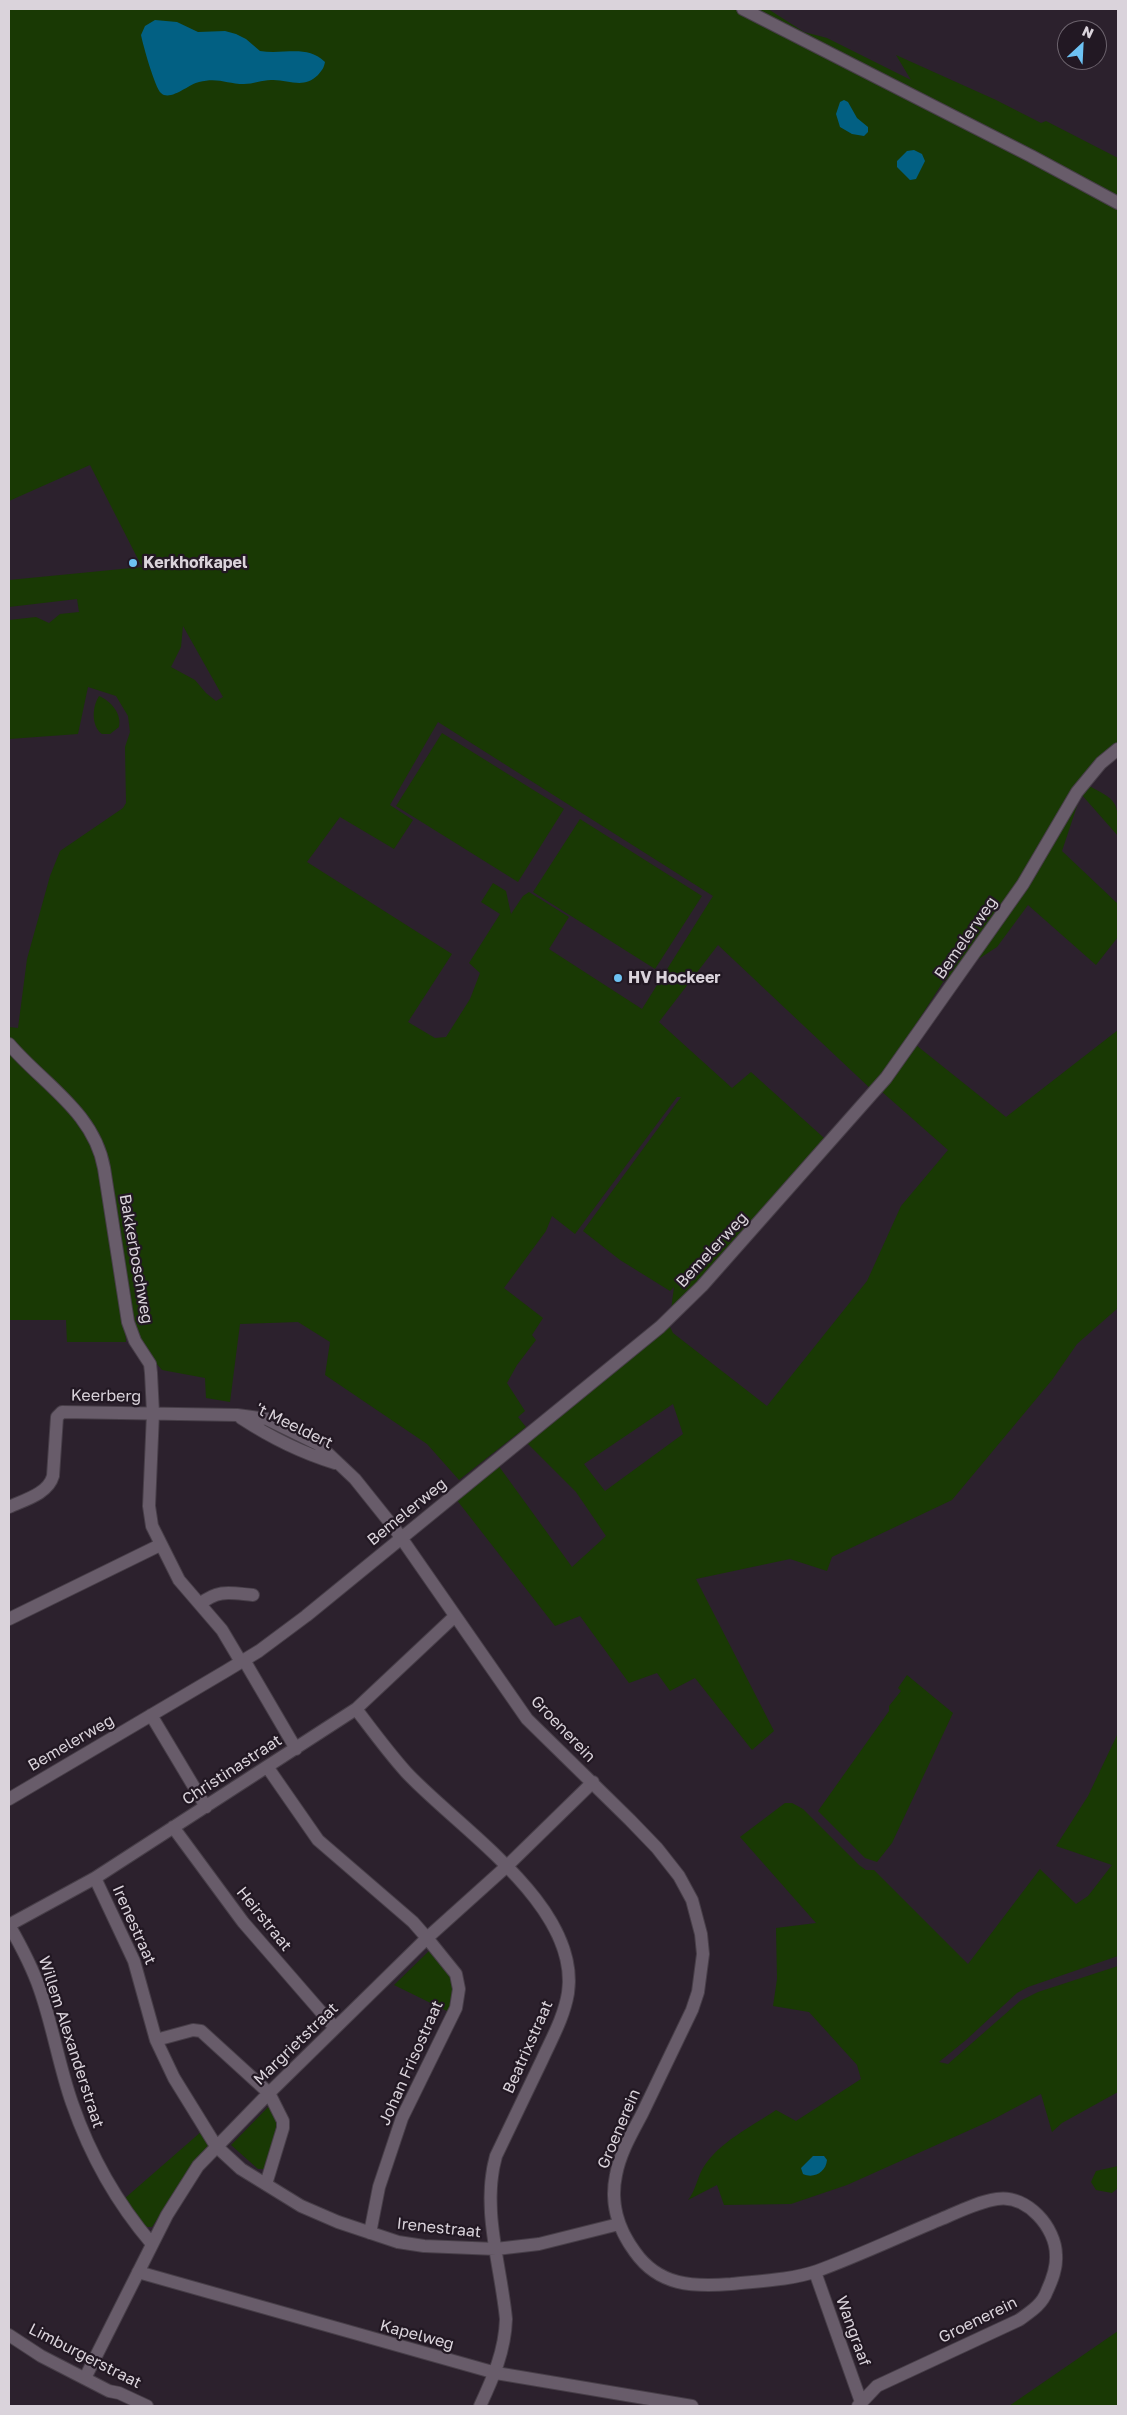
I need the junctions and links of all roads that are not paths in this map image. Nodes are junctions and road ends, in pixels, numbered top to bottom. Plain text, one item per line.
1 (743, 9) edge
2 (1118, 203) edge
3 (1116, 751) edge
4 (9, 1044) edge
5 (153, 1413) junction
6 (9, 1507) edge
7 (401, 1538) junction
8 (160, 1545) junction
9 (253, 1595) dead end
10 (200, 1604) junction
11 (454, 1617) junction
12 (9, 1619) edge
13 (242, 1661) junction
14 (356, 1709) junction
15 (151, 1715) junction
16 (296, 1749) junction
17 (268, 1768) junction
18 (593, 1782) junction
19 (9, 1799) edge
20 (206, 1807) junction
21 (174, 1827) junction
22 (506, 1866) junction
23 (95, 1878) junction
24 (9, 1925) edge
25 (427, 1938) junction
26 (335, 2028) junction
27 (156, 2040) junction
28 (269, 2093) junction
29 (216, 2146) junction
30 (266, 2184) junction
31 (619, 2224) junction
32 (370, 2233) junction
33 (152, 2244) junction
34 (496, 2249) junction
35 (138, 2272) junction
36 (815, 2272) junction
37 (9, 2335) edge
38 (496, 2373) junction
39 (85, 2378) junction
40 (860, 2404) edge
41 (147, 2406) edge
42 (480, 2406) edge
43 (692, 2406) edge

1 - 2 street
3 - 7 street, Bemelerweg
4 - 5 street, Bakkerboschweg
5 - 6 street, Keerberg
5 - 7 street, 't Meeldert
5 - 8 street, Bakkerboschweg
7 - 11 street, Groenerein
7 - 13 street, Bemelerweg
8 - 10 street, Bakkerboschweg
8 - 12 street
9 - 10 street
10 - 13 street, Bakkerboschweg
11 - 14 street, Christinastraat
11 - 18 street, Groenerein
13 - 15 street, Bemelerweg
13 - 16 street
14 - 16 street, Christinastraat
14 - 22 street, Beatrixstraat
15 - 19 street, Bemelerweg
15 - 20 street
16 - 17 street, Christinastraat
17 - 20 street, Christinastraat
17 - 25 street, Johan Frisostraat
18 - 22 street, Margrietstraat
18 - 31 street, Groenerein
20 - 21 street, Christinastraat
21 - 23 street, Christinastraat
21 - 26 street, Heirstraat
22 - 25 street, Margrietstraat
22 - 34 street, Beatrixstraat
23 - 24 street, Christinastraat
23 - 27 street, Irenestraat
24 - 33 street, Willem Alexanderstraat
25 - 26 street, Margrietstraat
25 - 32 street, Johan Frisostraat
26 - 28 street, Margrietstraat
27 - 28 street
27 - 29 street, Irenestraat
28 - 29 street, Margrietstraat
28 - 30 street
29 - 30 street, Irenestraat
29 - 33 street, Margrietstraat
30 - 32 street, Irenestraat
31 - 34 street, Irenestraat
31 - 36 street, Groenerein
32 - 34 street, Irenestraat
33 - 35 street, Margrietstraat
34 - 38 street, Beatrixstraat
35 - 38 street, Kapelweg
35 - 39 street, Margrietstraat
36 - 40 street, Wangraaf
36 - 40 street, Groenerein
37 - 39 street, Limburgerstraat
38 - 42 street, Beatrixstraat
38 - 43 street, Kapelweg
39 - 41 street, Limburgerstraat

